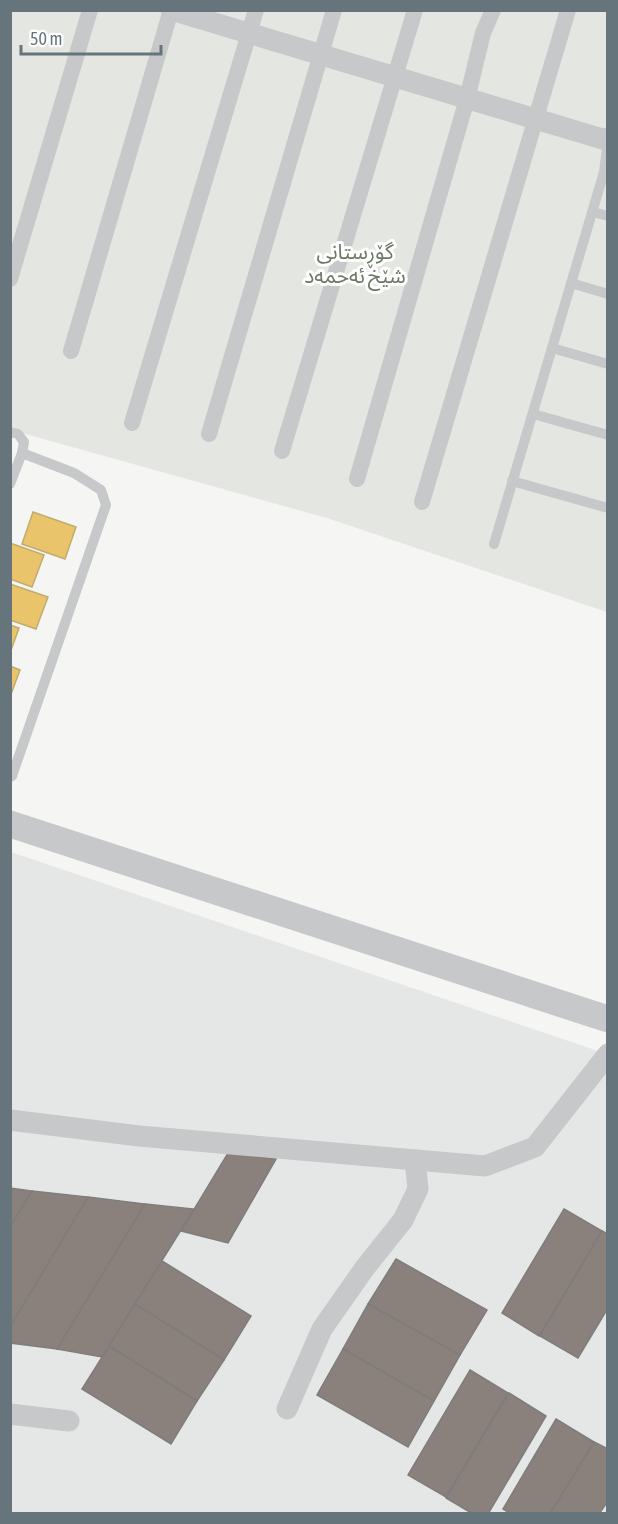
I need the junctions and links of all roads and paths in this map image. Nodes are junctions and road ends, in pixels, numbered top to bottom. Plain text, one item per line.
1 (90, 10) edge
2 (171, 10) edge
3 (256, 10) edge
4 (334, 10) edge
5 (415, 10) edge
6 (493, 10) edge
7 (568, 10) edge
8 (249, 34) junction
9 (320, 55) junction
10 (395, 77) junction
11 (467, 99) junction
12 (536, 119) junction
13 (607, 140) edge
14 (593, 212) junction
15 (608, 216) edge
16 (10, 279) edge
17 (571, 283) junction
18 (608, 294) edge
19 (552, 348) junction
20 (71, 351) dead end
21 (608, 364) edge
22 (533, 414) junction
23 (132, 423) dead end
24 (10, 432) edge
25 (209, 434) dead end
26 (608, 435) edge
27 (282, 451) dead end
28 (22, 453) junction
29 (357, 479) dead end
30 (512, 481) junction
31 (10, 484) edge
32 (422, 502) dead end
33 (608, 508) edge
34 (494, 544) dead end
35 (10, 777) edge
36 (10, 824) edge
37 (608, 1019) edge
38 (608, 1054) edge
39 (10, 1120) edge
40 (415, 1160) junction
41 (287, 1409) dead end
42 (10, 1414) edge
43 (69, 1420) dead end

1 - 16 street
2 - 8 street
2 - 20 street
3 - 8 street
4 - 9 street
5 - 10 street
6 - 11 street
7 - 12 street
8 - 9 street
8 - 23 street
9 - 10 street
9 - 25 street
10 - 11 street
10 - 27 street
11 - 12 street
11 - 29 street
12 - 13 street
12 - 32 street
13 - 14 lane
14 - 15 lane
14 - 17 lane
17 - 18 lane
17 - 19 lane
19 - 21 lane
19 - 22 lane
22 - 26 lane
22 - 30 lane
24 - 28 lane
28 - 31 lane
28 - 35 lane
30 - 33 lane
30 - 34 lane
36 - 37 street
38 - 40 street
39 - 40 street
40 - 41 street
42 - 43 street

